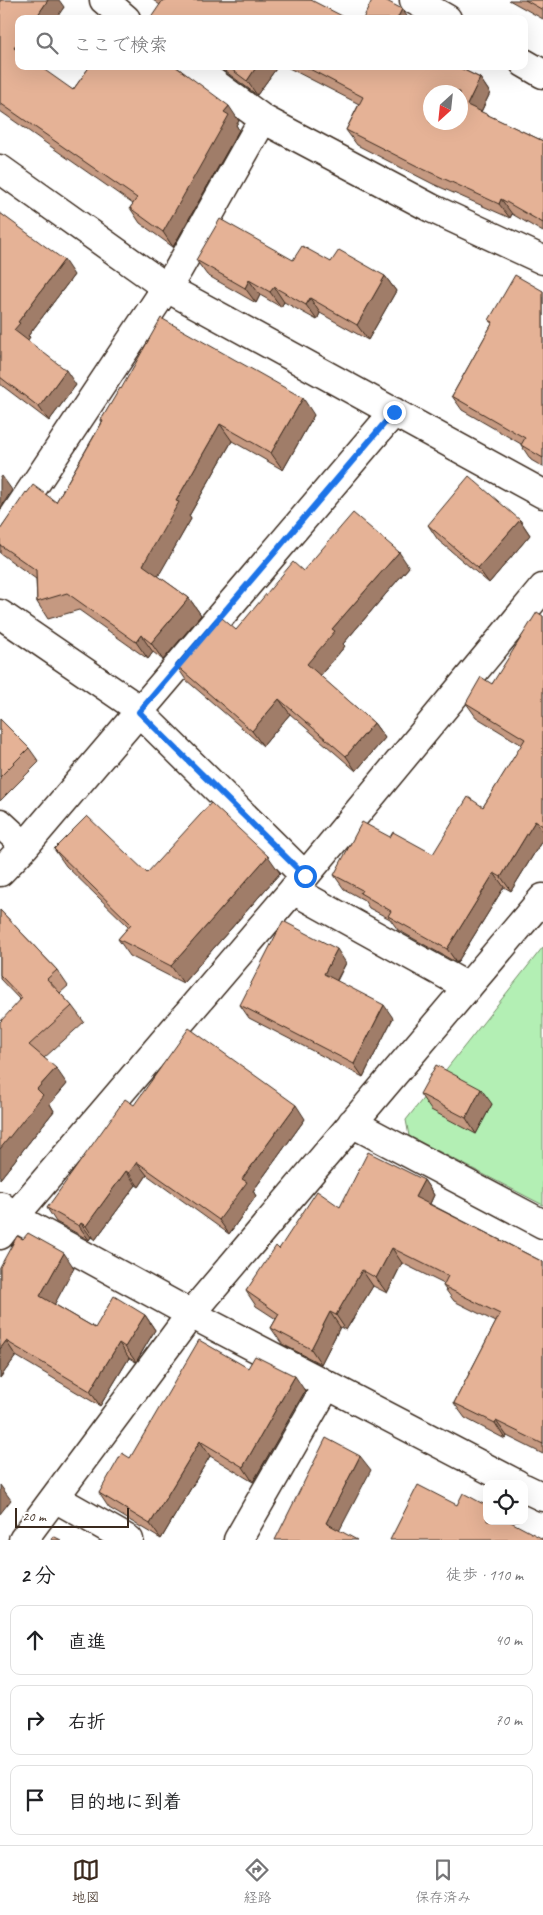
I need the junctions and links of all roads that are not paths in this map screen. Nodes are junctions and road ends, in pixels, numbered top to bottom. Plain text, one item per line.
1 (104, 0) edge
2 (414, 0) edge
3 (121, 15) edge
4 (440, 15) edge
5 (528, 65) edge
6 (196, 70) edge
7 (543, 74) edge
8 (263, 119) junction
9 (0, 169) edge
10 (543, 260) edge
11 (167, 288) junction
12 (394, 412) junction
13 (543, 494) edge
14 (0, 537) edge
15 (543, 588) edge
16 (0, 614) edge
17 (139, 712) junction
18 (0, 823) edge
19 (25, 846) junction
20 (0, 872) edge
21 (299, 883) junction
22 (543, 898) edge
23 (468, 987) junction
24 (352, 1123) junction
25 (5, 1219) edge
26 (543, 1224) edge
27 (191, 1314) junction
28 (327, 1385) junction
29 (509, 1480) edge
30 (528, 1490) edge
31 (543, 1497) edge
32 (55, 1498) junction
33 (23, 1540) edge
34 (129, 1540) edge
35 (238, 1540) edge

1 - 3 street
2 - 4 street
5 - 7 street
6 - 8 street
8 - 10 street
8 - 11 street
9 - 11 street
11 - 12 street
11 - 14 street
12 - 13 street
12 - 17 street
15 - 21 street
16 - 17 street
17 - 19 street
17 - 21 street
18 - 19 street
19 - 20 street
21 - 23 street
21 - 25 street
22 - 23 street
23 - 24 street
24 - 26 street
24 - 27 street
25 - 27 street
27 - 28 street
27 - 32 street
28 - 29 street
28 - 35 street
30 - 31 street
32 - 33 street
32 - 34 street

